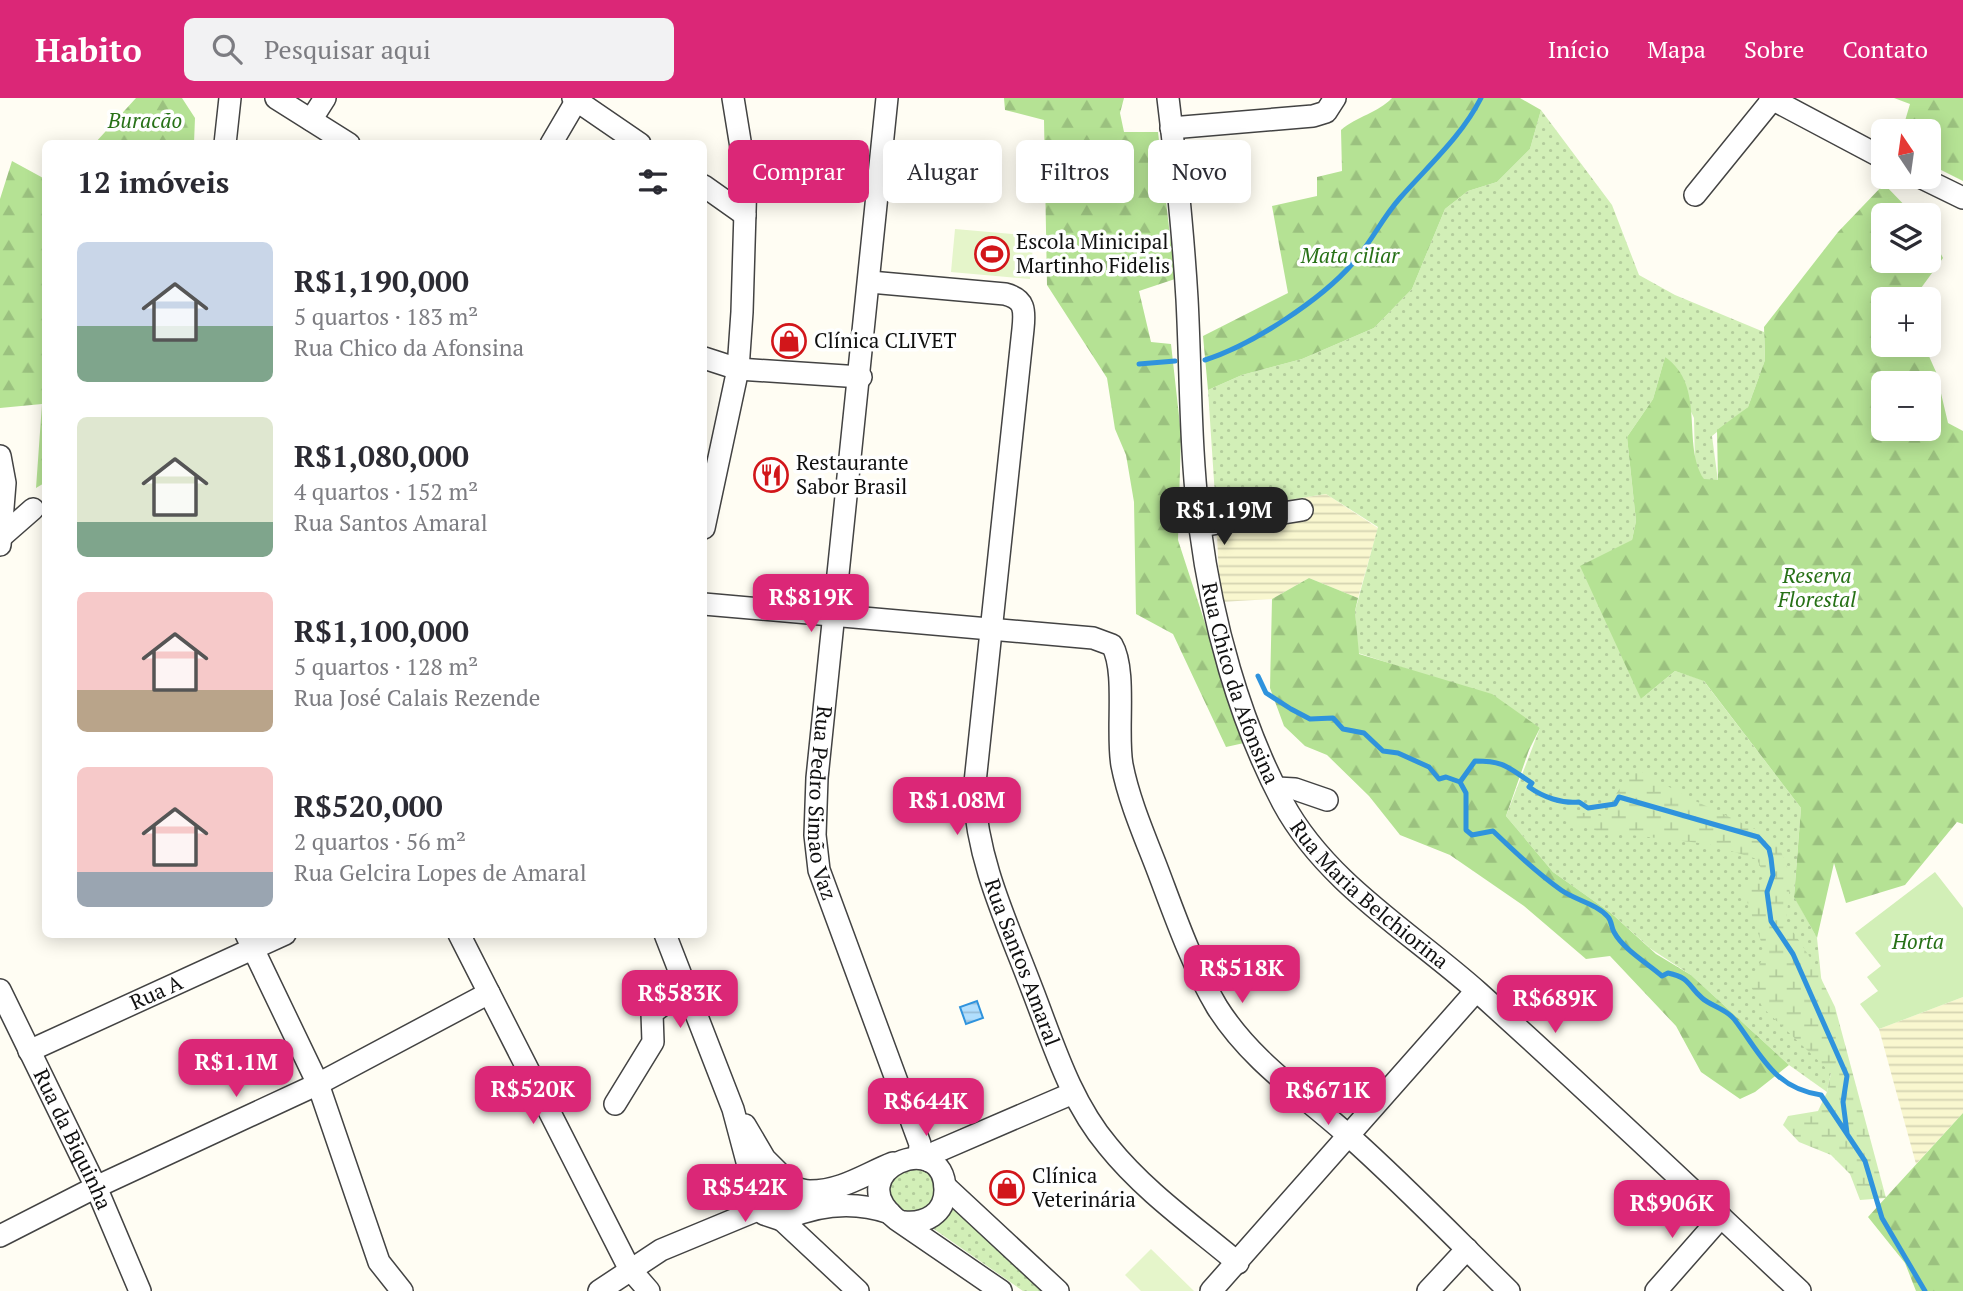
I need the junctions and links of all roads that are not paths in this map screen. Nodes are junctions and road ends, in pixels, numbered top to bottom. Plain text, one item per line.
1 (230, 98) edge
2 (275, 98) edge
3 (326, 98) edge
4 (733, 98) edge
5 (887, 98) edge
6 (1168, 98) edge
7 (1335, 98) edge
8 (576, 99) edge
9 (1771, 99) edge
10 (311, 120) junction
11 (1171, 128) junction
12 (225, 140) edge
13 (343, 140) edge
14 (553, 140) edge
15 (634, 140) edge
16 (1871, 152) edge
17 (1941, 187) edge
18 (707, 188) edge
19 (1695, 195) dead end
20 (1963, 198) edge
21 (745, 215) junction
22 (870, 282) junction
23 (707, 359) edge
24 (738, 369) junction
25 (861, 377) junction
26 (0, 456) edge
27 (33, 509) dead end
28 (1302, 510) dead end
29 (707, 514) edge
30 (1200, 526) junction
31 (1, 537) edge
32 (0, 545) edge
33 (707, 604) edge
34 (835, 613) junction
35 (990, 629) junction
36 (1280, 796) junction
37 (1327, 800) dead end
38 (268, 938) edge
39 (461, 938) edge
40 (667, 938) edge
41 (250, 942) edge
42 (686, 988) junction
43 (0, 990) edge
44 (1476, 991) junction
45 (489, 993) junction
46 (29, 1051) junction
47 (318, 1084) junction
48 (1073, 1093) junction
49 (615, 1104) dead end
50 (731, 1105) junction
51 (1349, 1136) junction
52 (924, 1160) junction
53 (898, 1161) junction
54 (945, 1186) junction
55 (96, 1187) junction
56 (792, 1187) junction
57 (759, 1206) junction
58 (897, 1217) junction
59 (1721, 1217) junction
60 (785, 1219) junction
61 (0, 1236) edge
62 (1467, 1249) junction
63 (1238, 1263) junction
64 (629, 1268) junction
65 (140, 1291) edge
66 (402, 1291) edge
67 (599, 1291) edge
68 (649, 1291) edge
69 (858, 1291) edge
70 (1001, 1291) edge
71 (1058, 1291) edge
72 (1211, 1291) edge
73 (1428, 1291) edge
74 (1509, 1291) edge
75 (1656, 1291) edge
76 (1800, 1291) edge

1 - 12 street
2 - 10 street
3 - 10 street
4 - 21 street
5 - 22 street, Rua Pedro Simão Vaz
6 - 11 street, Rua Chico da Afonsina
7 - 11 street
8 - 14 street
8 - 15 street
9 - 16 street
9 - 19 street
10 - 13 street
11 - 30 street, Rua Chico da Afonsina
17 - 20 street
18 - 21 street
21 - 24 street
22 - 25 street, Rua Pedro Simão Vaz
22 - 35 street, Rua Santos Amaral
23 - 24 street
24 - 25 street
24 - 29 street
25 - 34 street, Rua Pedro Simão Vaz
26 - 31 street
27 - 31 street
28 - 30 street
30 - 36 street, Rua Chico da Afonsina
31 - 32 street
33 - 34 street
34 - 35 street
34 - 52 street, Rua Pedro Simão Vaz
35 - 48 street, Rua Santos Amaral
35 - 51 street
36 - 37 street
36 - 44 street, Rua Maria Belchiorina
38 - 41 street, Rua A
39 - 45 street
40 - 42 street
41 - 46 street, Rua A
41 - 47 street
42 - 49 street
42 - 50 street
43 - 46 street, Rua da Biquinha
44 - 51 street
44 - 59 street, Rua Maria Belchiorina
45 - 47 street
45 - 64 street
46 - 55 street, Rua da Biquinha
47 - 55 street
47 - 66 street
48 - 52 street
48 - 63 street, Rua Santos Amaral
50 - 56 street
50 - 57 street
51 - 62 street
51 - 63 street
52 - 53 street
52 - 54 street
53 - 56 street
53 - 58 street
54 - 58 street
54 - 71 street
55 - 61 street
55 - 65 street, Rua da Biquinha
56 - 57 street
56 - 60 street
57 - 60 street
57 - 64 street
58 - 60 street
58 - 70 street
59 - 75 street
59 - 76 street, Rua Maria Belchiorina
60 - 69 street
62 - 73 street
62 - 74 street
63 - 72 street
64 - 67 street
64 - 68 street

